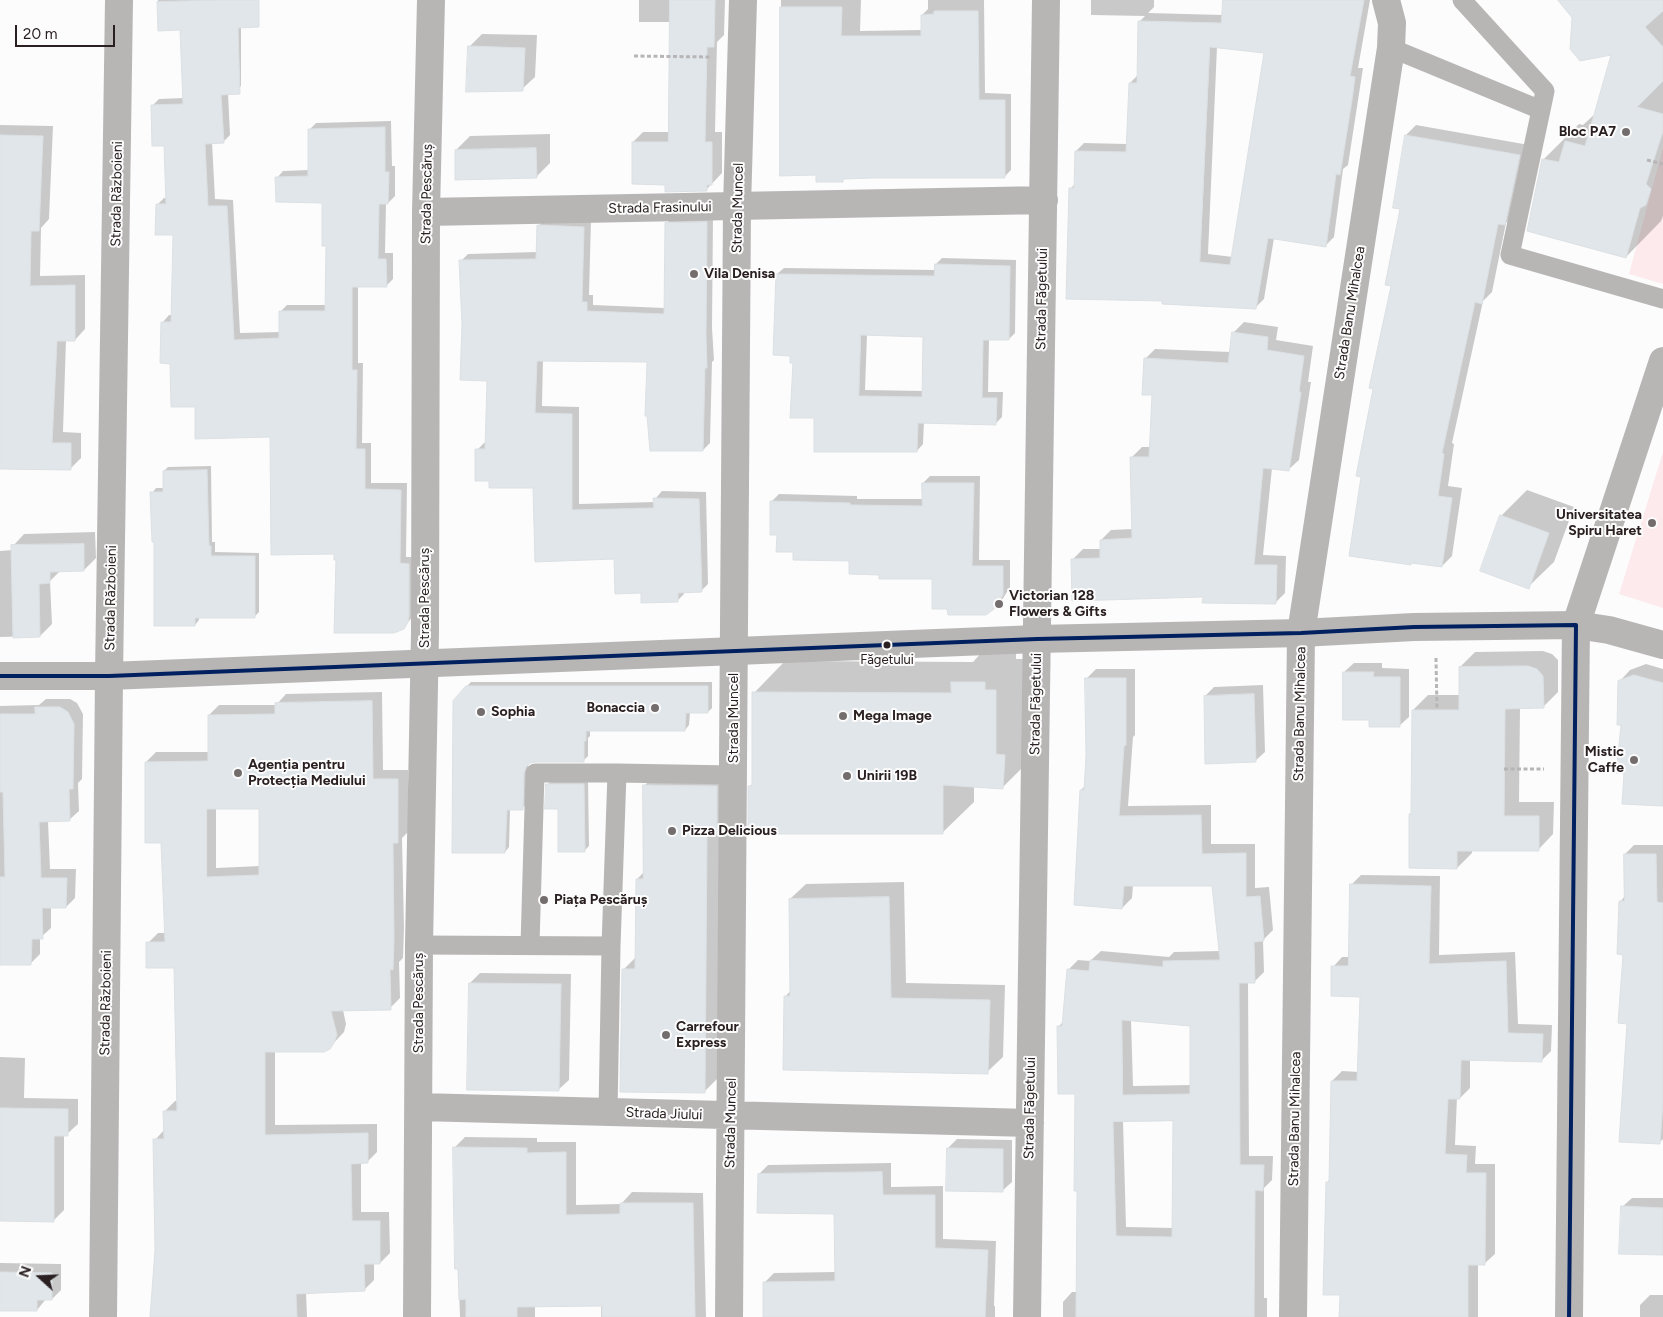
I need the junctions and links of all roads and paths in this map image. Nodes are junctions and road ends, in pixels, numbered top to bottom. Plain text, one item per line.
1 (119, 0) edge
2 (431, 0) edge
3 (743, 0) edge
4 (1046, 0) edge
5 (1386, 0) edge
6 (1462, 0) edge
7 (1391, 48) junction
8 (634, 56) dead end
9 (718, 57) dead end
10 (1542, 110) junction
11 (1647, 160) dead end
12 (1663, 164) edge
13 (1044, 200) junction
14 (738, 207) junction
15 (426, 212) junction
16 (1663, 299) edge
17 (1663, 361) edge
18 (1576, 625) junction
19 (1435, 627) junction
20 (1301, 633) junction
21 (1038, 639) junction
22 (1663, 645) edge
23 (735, 651) junction
24 (424, 663) junction
25 (0, 676) edge
26 (109, 676) junction
27 (1437, 710) dead end
28 (1504, 769) dead end
29 (1548, 770) dead end
30 (617, 773) junction
31 (734, 775) junction
32 (420, 945) junction
33 (530, 945) junction
34 (611, 946) junction
35 (418, 1107) junction
36 (608, 1112) junction
37 (731, 1115) junction
38 (1030, 1123) junction
39 (103, 1317) edge
40 (417, 1317) edge
41 (729, 1317) edge
42 (1026, 1317) edge
43 (1293, 1317) edge
44 (1569, 1317) edge

1 - 26 street, Strada Războieni
2 - 15 street, Strada Pescăruș
3 - 14 street, Strada Muncel
4 - 13 street, Strada Făgetului
5 - 7 street, Strada Banu Mihalcea
6 - 10 lane
7 - 10 lane
7 - 20 street, Strada Banu Mihalcea
8 - 9 path
10 - 16 lane
11 - 12 path
13 - 14 street, Strada Frasinului
13 - 21 street, Strada Făgetului
14 - 15 street, Strada Frasinului
14 - 23 street, Strada Muncel
15 - 24 street, Strada Pescăruș
17 - 18 street
18 - 19 street
18 - 22 street
18 - 44 street
19 - 20 street
19 - 27 path
20 - 21 street
20 - 43 street, Strada Banu Mihalcea
21 - 23 street
21 - 38 street, Strada Făgetului
23 - 24 street
23 - 31 street, Strada Muncel
24 - 26 street
24 - 32 street, Strada Pescăruș
25 - 26 street
26 - 39 street, Strada Războieni
28 - 29 path
30 - 31 lane
30 - 33 lane
30 - 34 lane
31 - 37 street, Strada Muncel
32 - 33 lane
32 - 35 street, Strada Pescăruș
33 - 34 lane
34 - 36 lane
35 - 36 street, Strada Jiului
35 - 40 street, Strada Pescăruș
36 - 37 street, Strada Jiului
37 - 38 street, Strada Jiului
37 - 41 street, Strada Muncel
38 - 42 street, Strada Făgetului

